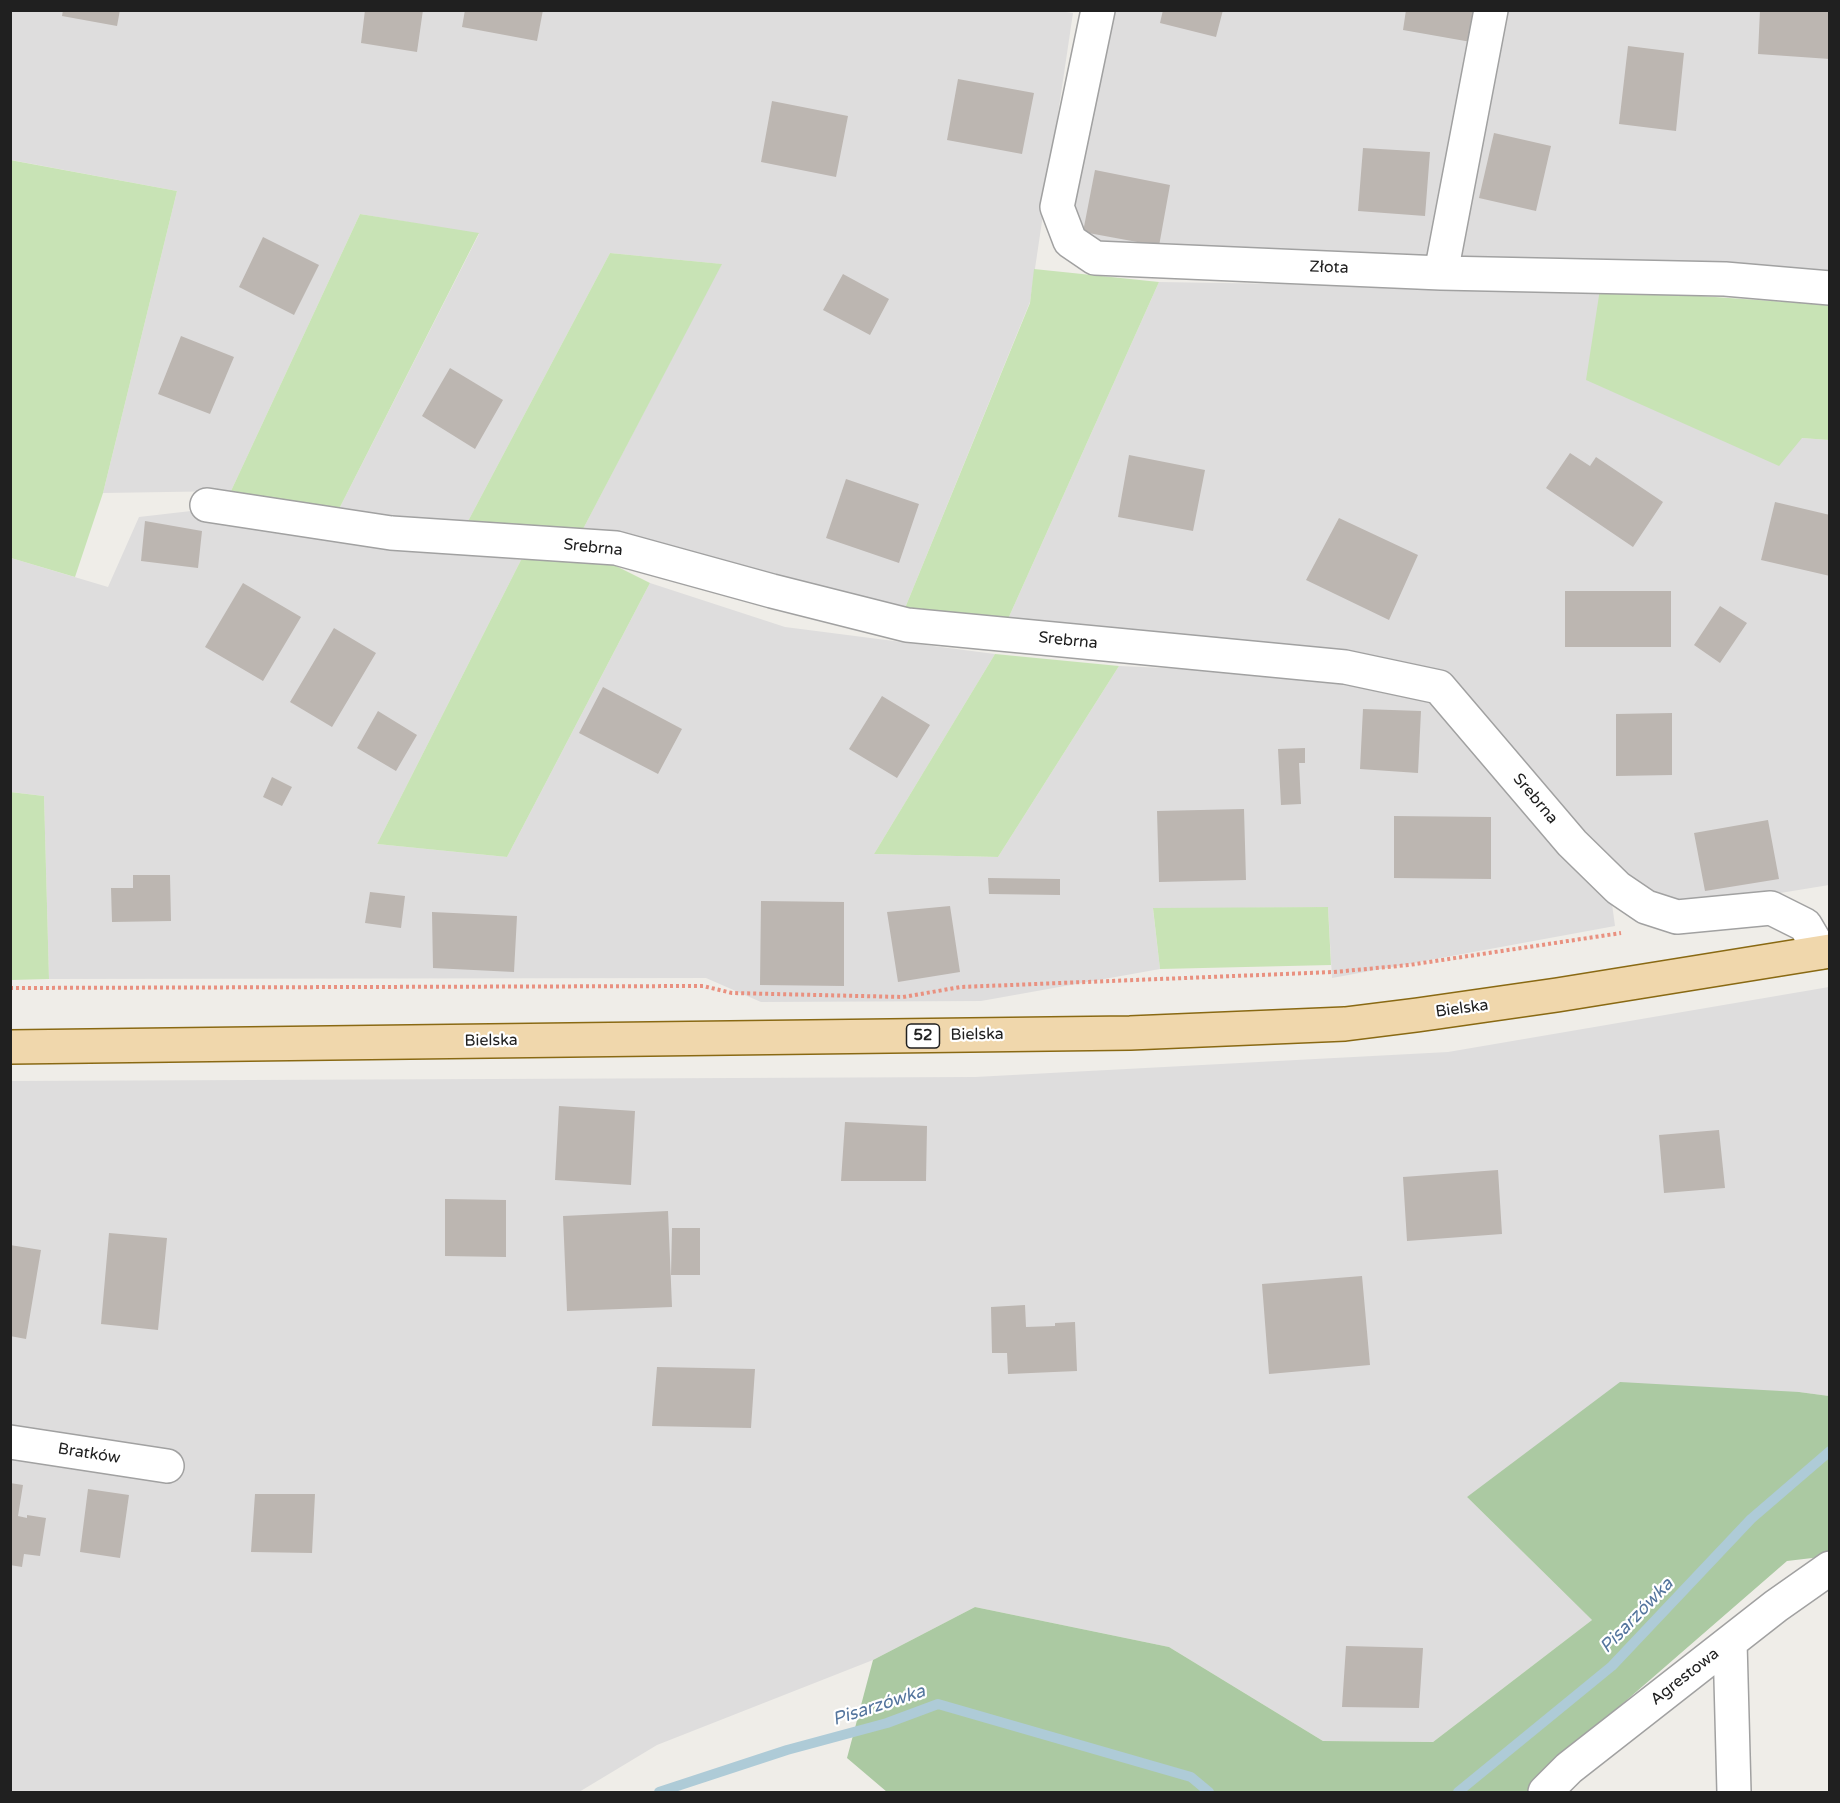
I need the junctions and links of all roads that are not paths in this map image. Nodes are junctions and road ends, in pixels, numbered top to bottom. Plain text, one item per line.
1 (1098, 10) edge
2 (1491, 10) edge
3 (1441, 273) junction
4 (1830, 288) edge
5 (207, 505) dead end
6 (1825, 951) edge
7 (10, 1047) edge
8 (10, 1442) edge
9 (167, 1466) dead end
10 (1830, 1568) edge
11 (1730, 1642) junction
12 (1545, 1792) edge
13 (1734, 1792) edge

1 - 3 street, Złota
2 - 3 street
3 - 4 street, Złota
5 - 6 street, Srebrna
6 - 7 main road, Bielska / 52
8 - 9 street, Bratków
10 - 11 street, Agrestowa
11 - 12 street, Agrestowa
11 - 13 street

